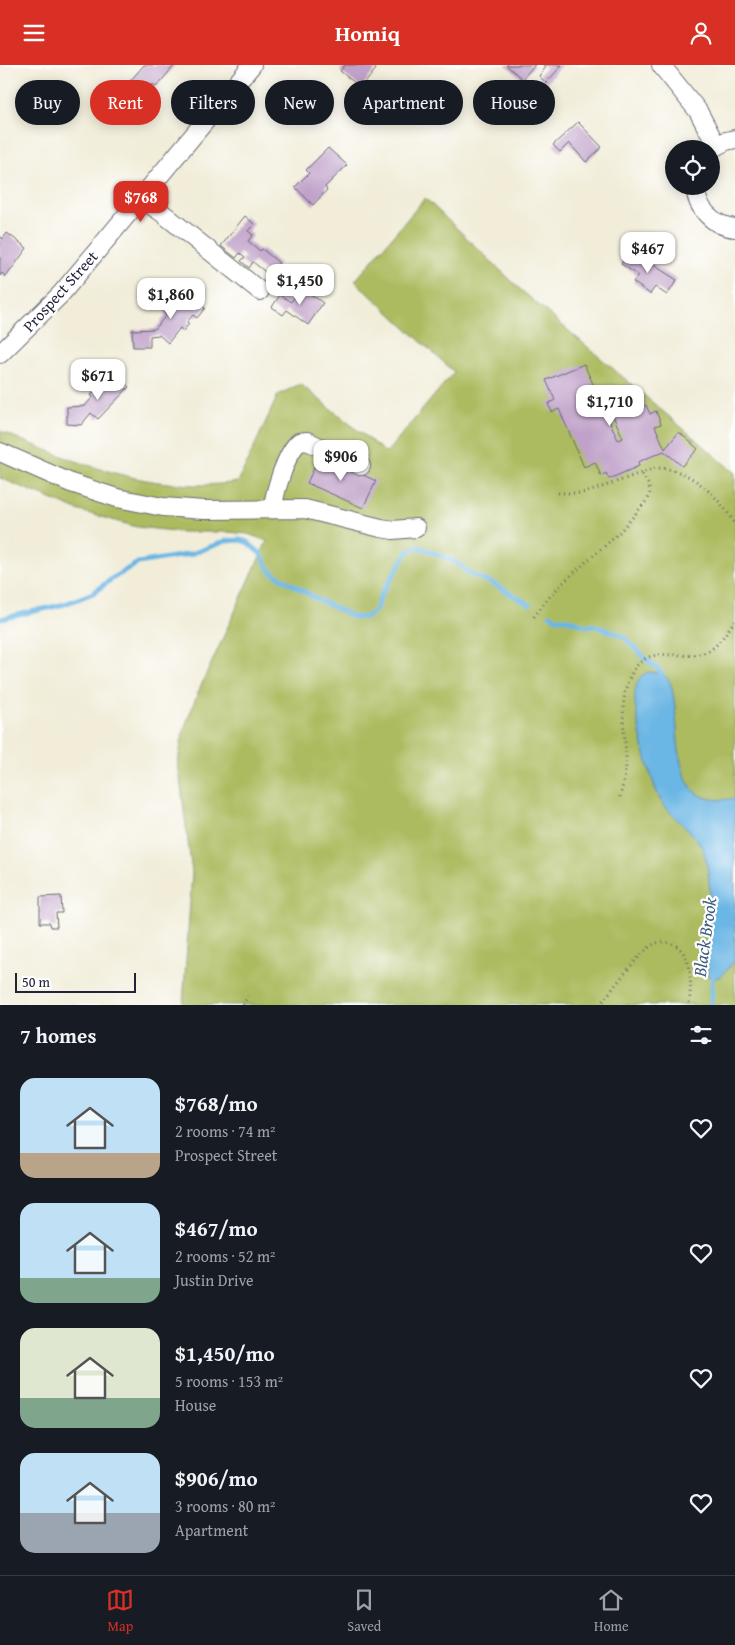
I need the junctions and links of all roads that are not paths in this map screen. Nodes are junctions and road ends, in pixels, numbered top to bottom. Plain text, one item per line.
1 (252, 65) edge
2 (661, 65) edge
3 (735, 139) edge
4 (711, 140) edge
5 (720, 144) edge
6 (697, 195) edge
7 (140, 198) junction
8 (735, 228) edge
9 (260, 291) dead end
10 (0, 354) edge
11 (0, 453) edge
12 (361, 465) dead end
13 (273, 509) junction
14 (416, 528) dead end

1 - 7 street, Prospect Street
2 - 4 street
3 - 5 street
6 - 8 street
7 - 9 street
7 - 10 street, Prospect Street
11 - 13 street
12 - 13 street
13 - 14 street

